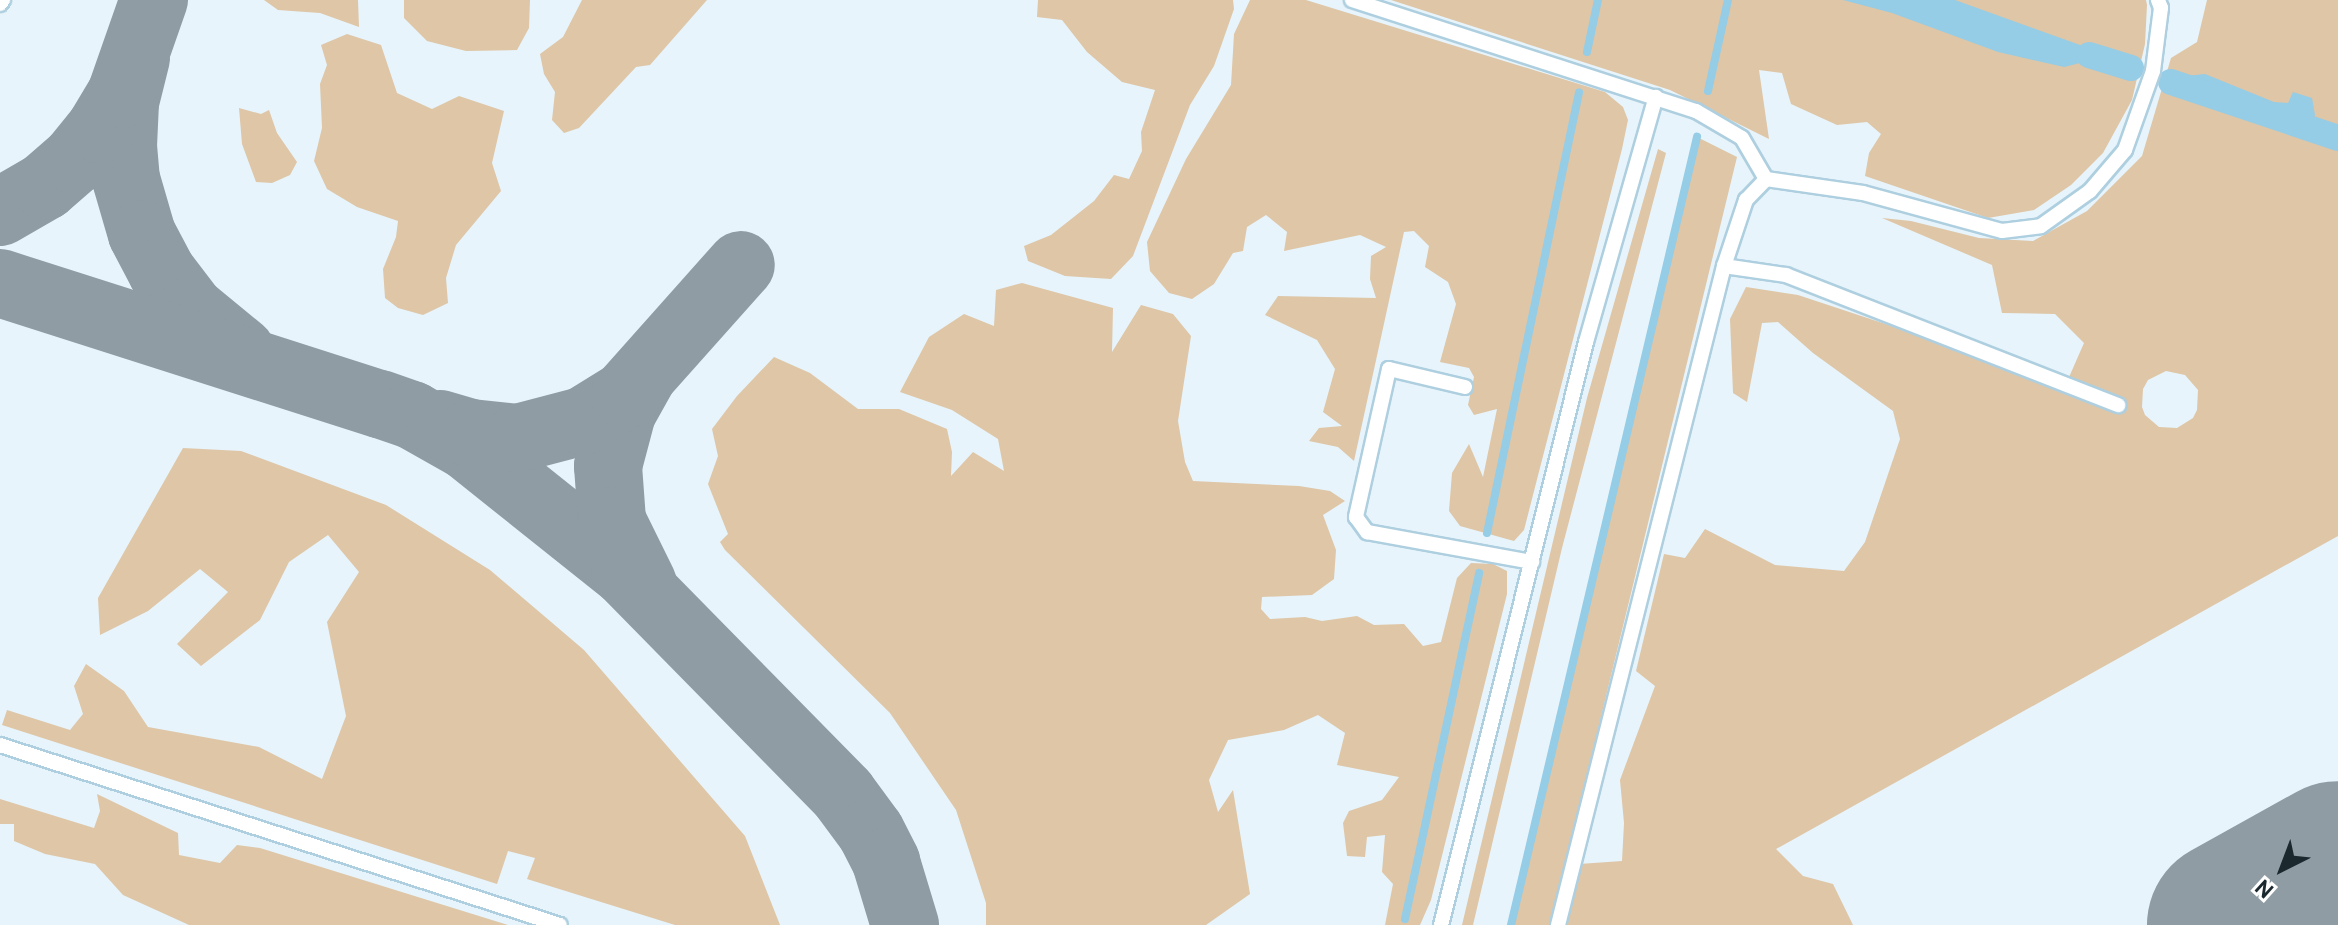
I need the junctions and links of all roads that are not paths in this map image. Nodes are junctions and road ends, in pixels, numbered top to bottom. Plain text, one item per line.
1 (1352, 0) edge
2 (2158, 0) edge
3 (1656, 97) junction
4 (1766, 179) junction
5 (1724, 266) junction
6 (1465, 387) dead end
7 (2118, 405) dead end
8 (1532, 562) junction
9 (0, 745) edge
10 (560, 925) edge
11 (1441, 925) edge
12 (1558, 925) edge

1 - 3 lane
2 - 4 lane
3 - 4 lane
3 - 8 lane
4 - 5 lane
5 - 7 lane
5 - 12 lane
6 - 8 lane
8 - 11 lane
9 - 10 lane

